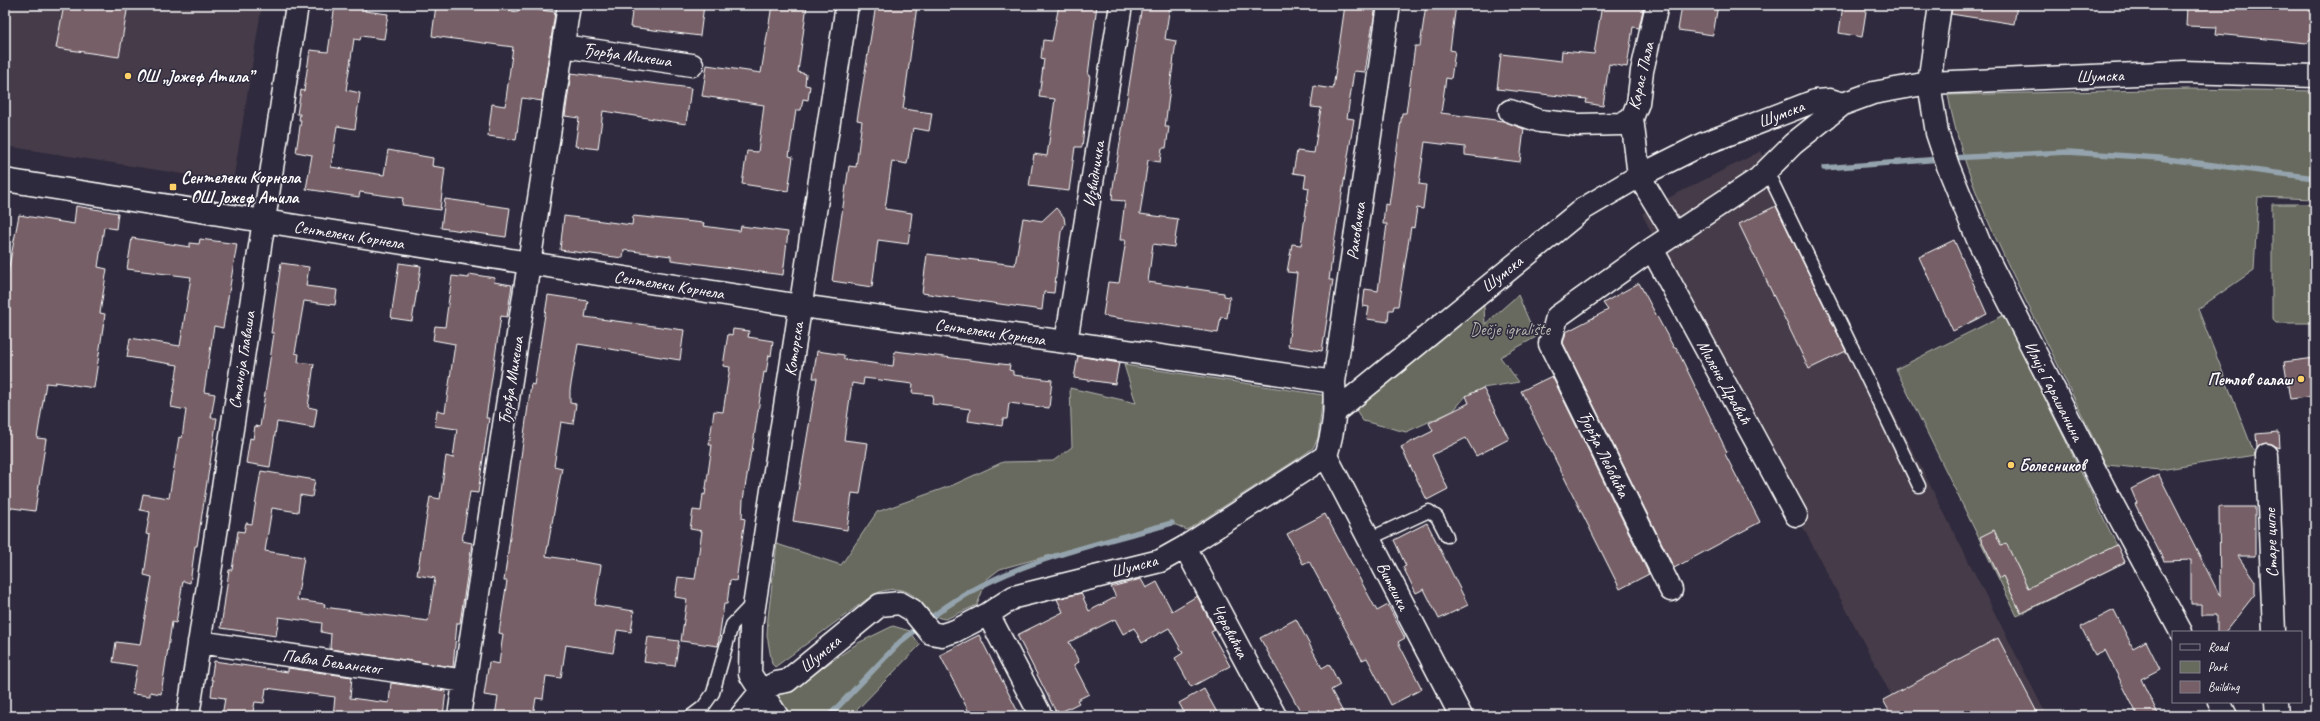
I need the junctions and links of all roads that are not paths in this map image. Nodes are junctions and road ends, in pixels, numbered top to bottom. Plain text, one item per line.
1 (297, 5) edge
2 (570, 5) edge
3 (847, 5) edge
4 (1121, 5) edge
5 (1389, 5) edge
6 (1657, 5) edge
7 (1940, 5) edge
8 (563, 46) junction
9 (692, 65) dead end
10 (2315, 76) edge
11 (1929, 83) junction
12 (1843, 104) junction
13 (1510, 111) dead end
14 (1632, 118) junction
15 (1767, 171) junction
16 (1639, 176) junction
17 (5, 180) edge
18 (264, 221) junction
19 (1674, 234) junction
20 (1652, 249) junction
21 (529, 263) junction
22 (801, 306) junction
23 (1066, 342) junction
24 (1334, 382) junction
25 (1336, 411) junction
26 (2267, 454) dead end
27 (1326, 456) junction
28 (1920, 486) dead end
29 (1796, 515) dead end
30 (1447, 536) dead end
31 (1369, 539) junction
32 (1185, 546) junction
33 (1671, 590) dead end
34 (754, 601) junction
35 (988, 614) junction
36 (2180, 631) edge
37 (2274, 631) edge
38 (199, 642) junction
39 (465, 681) junction
40 (761, 691) junction
41 (2220, 703) edge
42 (2276, 703) edge
43 (188, 716) edge
44 (459, 716) edge
45 (692, 716) edge
46 (742, 716) edge
47 (777, 716) edge
48 (1041, 716) edge
49 (1275, 716) edge
50 (1461, 716) edge
51 (2226, 716) edge
52 (2277, 716) edge

1 - 18 street, Станоја Главаша
2 - 8 street, Ђорђа Микеша
3 - 22 street, Которска
4 - 23 street, Извидничка
5 - 24 street, Раковачка
6 - 14 street, Карас Пала
7 - 11 street, Илије Гарашанина
8 - 9 street, Ђорђа Микеша
8 - 21 street, Ђорђа Микеша
10 - 11 street, Шумска
11 - 12 street, Шумска
11 - 36 street, Илије Гарашанина
12 - 15 street
12 - 16 street, Шумска
13 - 14 street, Карас Пала
14 - 16 street
15 - 19 street
15 - 28 lane
16 - 19 street
16 - 25 street, Шумска
17 - 18 street, Сентелеки Корнела
18 - 21 street, Сентелеки Корнела
18 - 38 street, Станоја Главаша
19 - 20 street
20 - 29 street, Милене Дравић
20 - 33 street, Ђорђа Лебовића
21 - 22 street, Сентелеки Корнела
21 - 39 street, Ђорђа Микеша
22 - 23 street, Сентелеки Корнела
22 - 34 street, Которска
23 - 24 street, Сентелеки Корнела
24 - 25 street, Раковачка
25 - 27 street, Раковачка
26 - 37 street, Старе цигле
27 - 31 street, Витешка
27 - 32 street, Шумска
30 - 31 lane
31 - 50 street, Витешка
32 - 35 street, Шумска
32 - 49 street, Черевићка
34 - 40 street, Которска
34 - 45 lane
35 - 40 street, Шумска
35 - 48 street
38 - 39 street, Павла Бељанског
38 - 43 street, Станоја Главаша
39 - 44 street, Ђорђа Микеша
40 - 46 street
40 - 47 street, Которска
41 - 51 street
42 - 52 street

